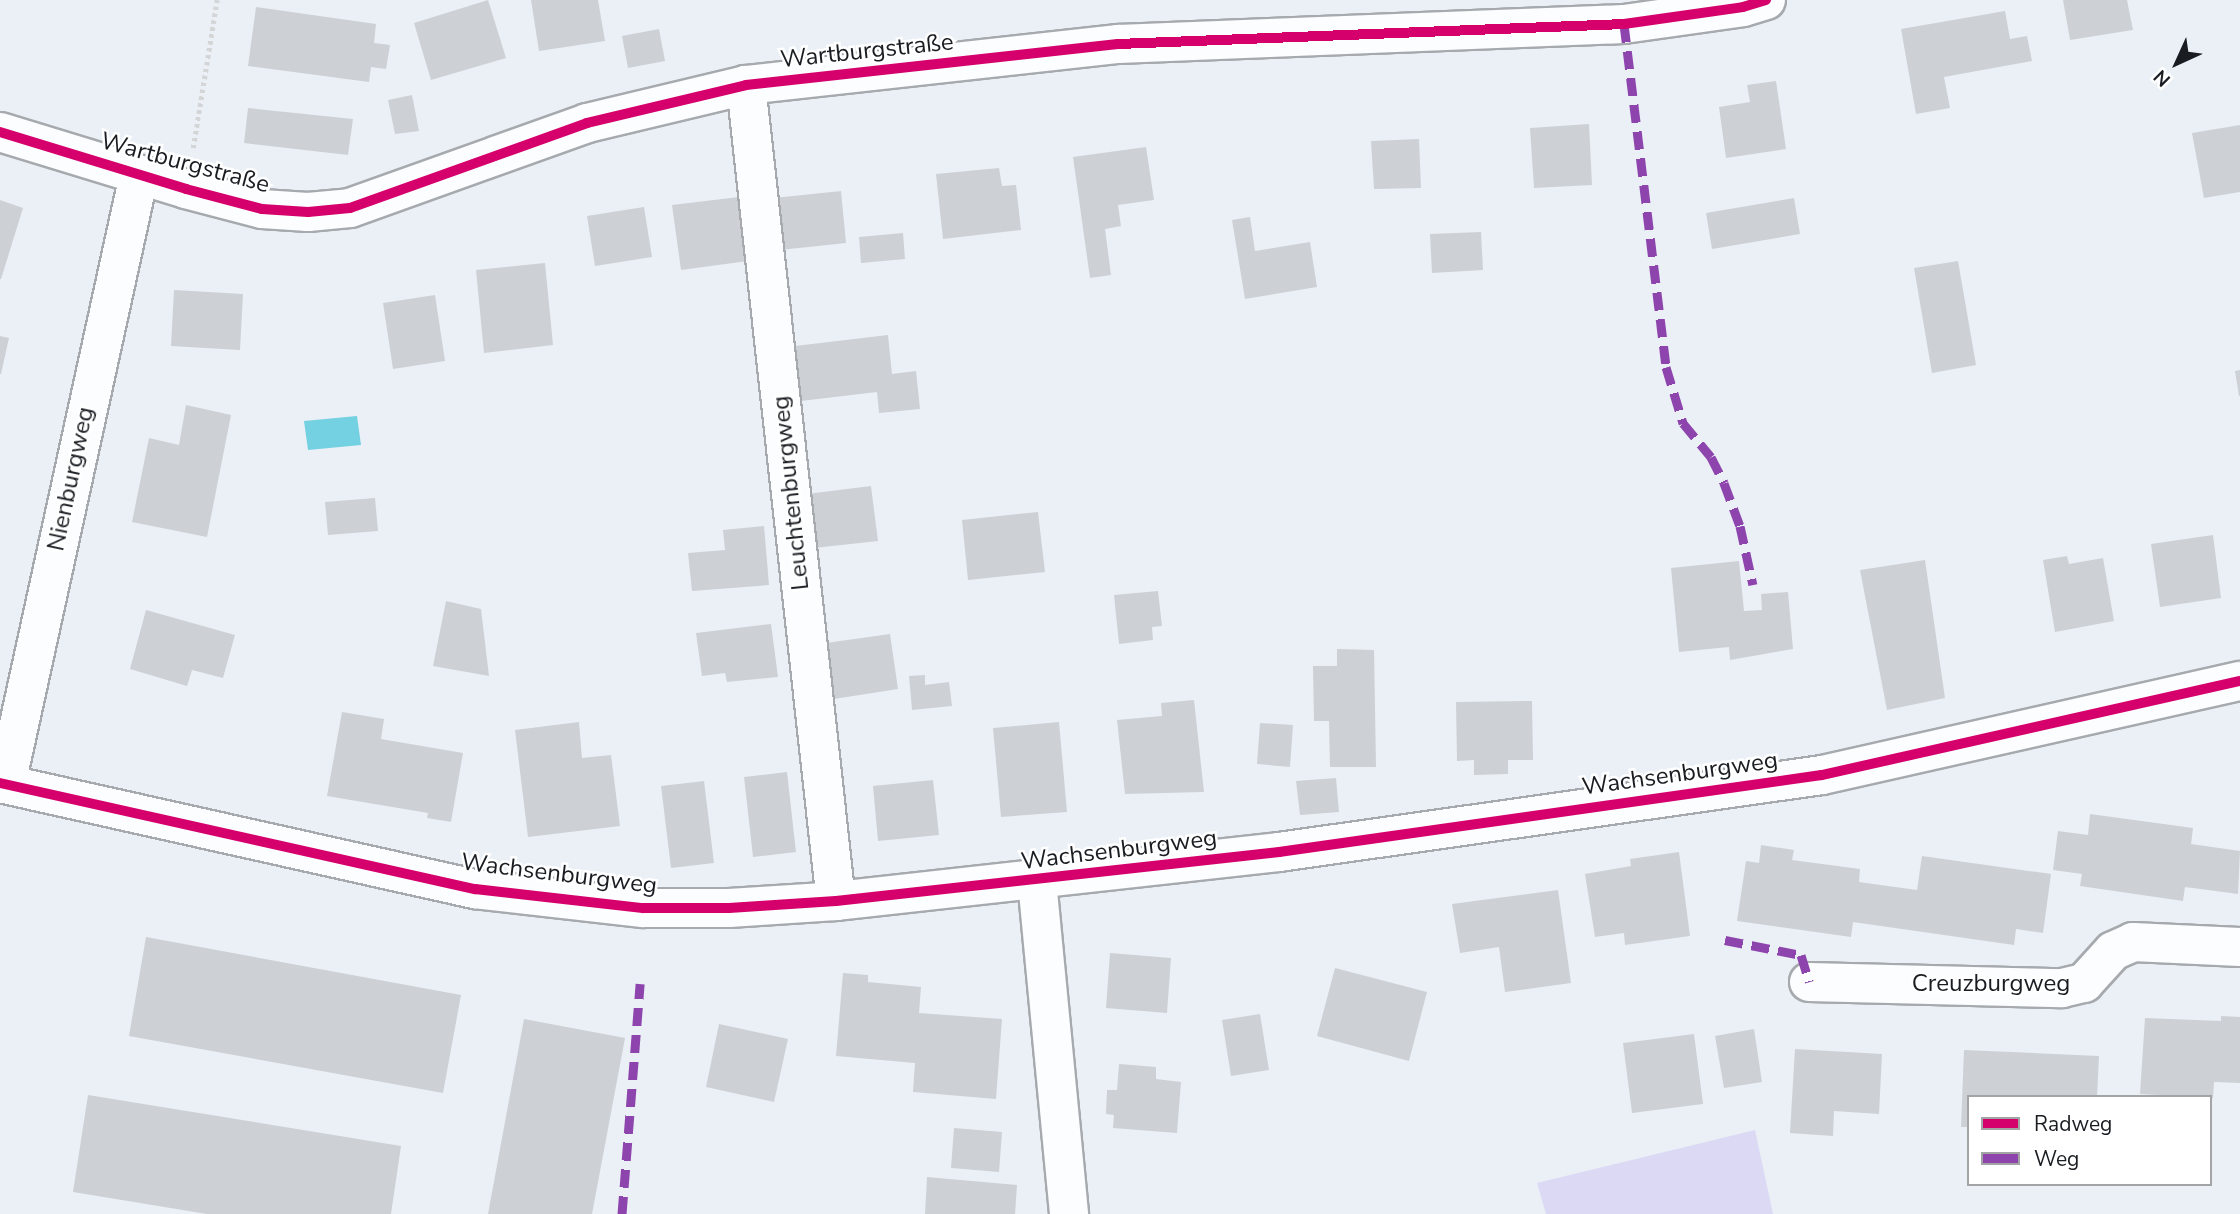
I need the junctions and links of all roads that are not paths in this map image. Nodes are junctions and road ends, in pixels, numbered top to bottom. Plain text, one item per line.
1 (1766, 0) edge
2 (746, 85) junction
3 (0, 132) edge
4 (139, 175) junction
5 (2240, 681) edge
6 (3, 784) edge
7 (1037, 881) junction
8 (836, 901) junction
9 (2240, 947) edge
10 (1809, 982) dead end
11 (1069, 1214) edge

1 - 2 street, Wartburgstraße
2 - 4 street, Wartburgstraße
2 - 8 street, Leuchtenburgweg
3 - 4 street, Wartburgstraße
4 - 6 street, Nienburgweg
5 - 7 street, Wachsenburgweg
6 - 8 street, Wachsenburgweg
7 - 8 street, Wachsenburgweg
7 - 11 street
9 - 10 street, Creuzburgweg

